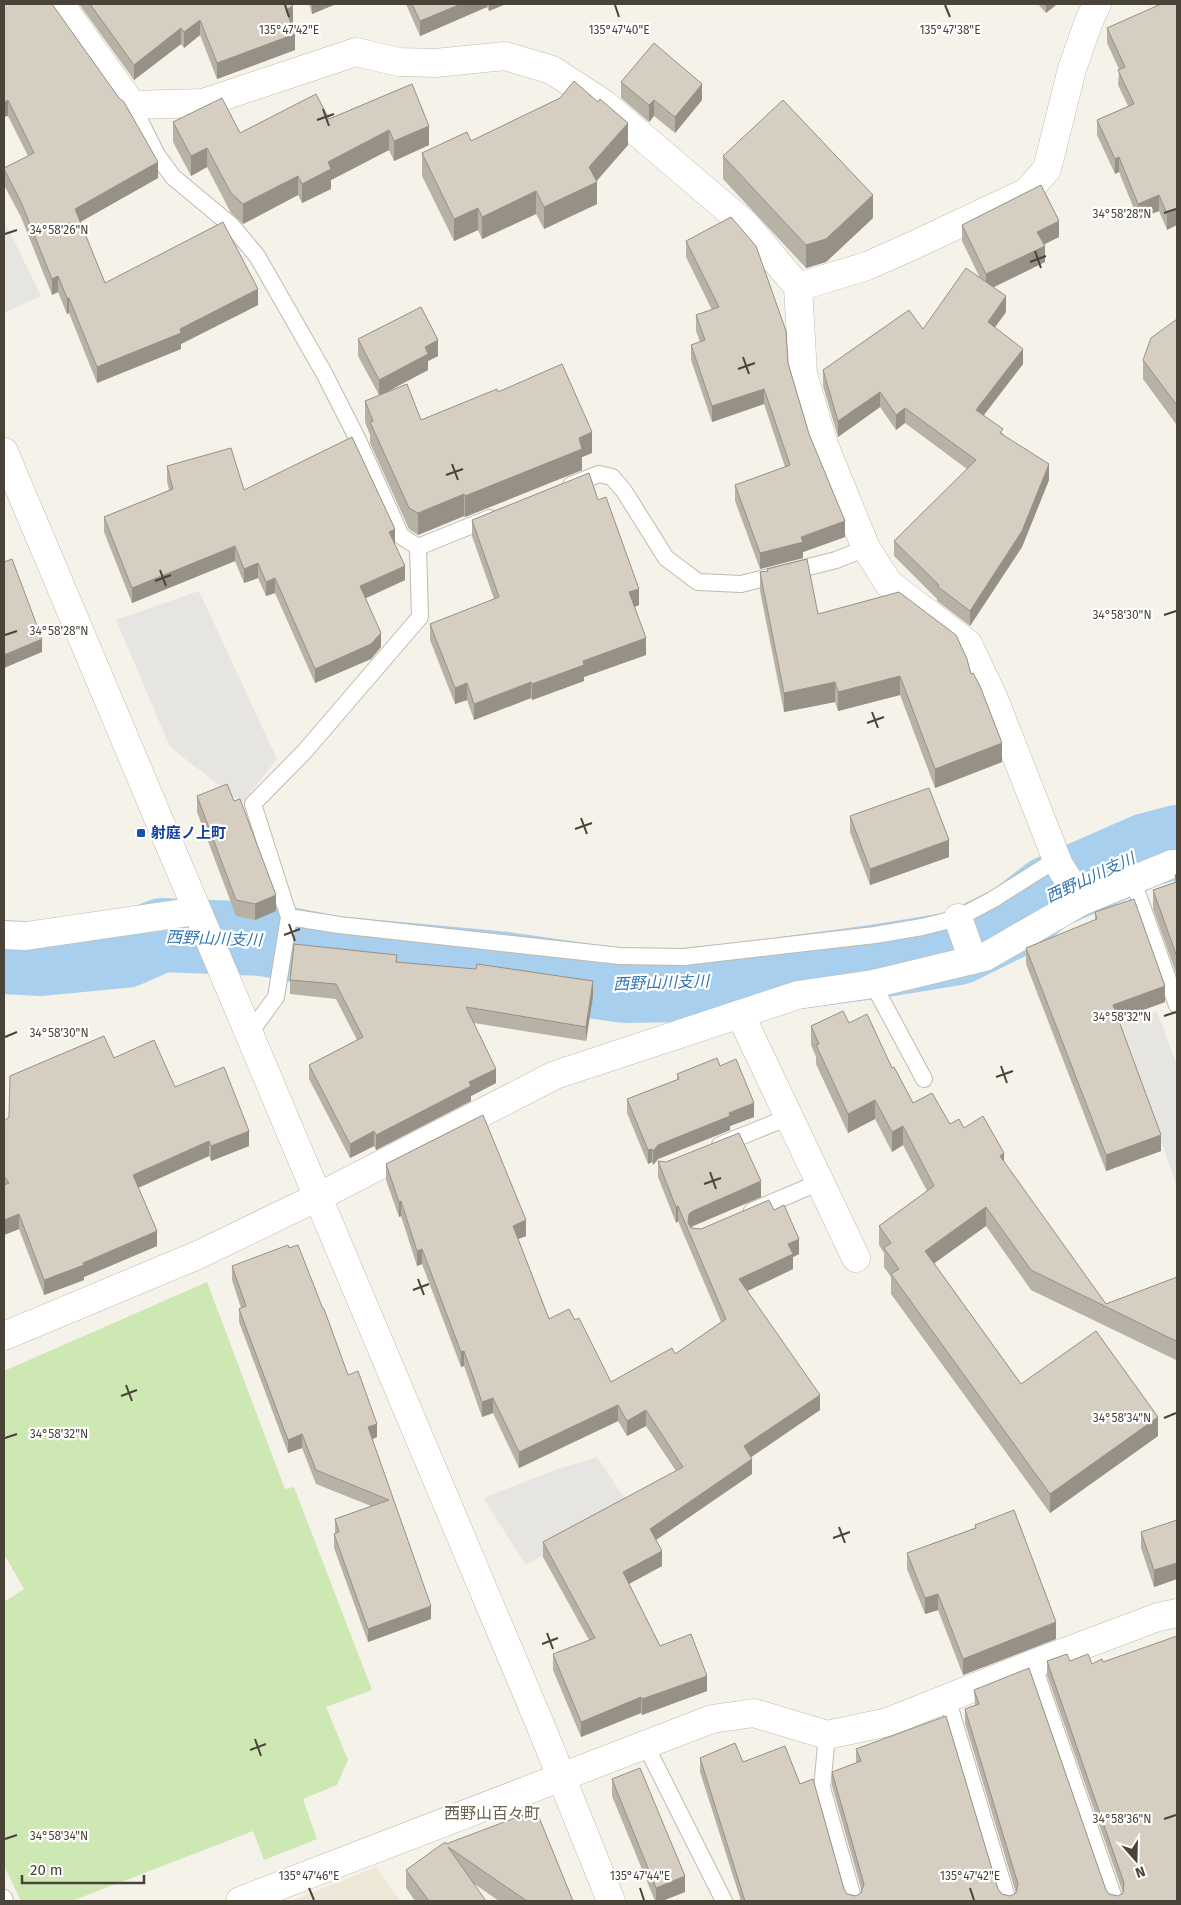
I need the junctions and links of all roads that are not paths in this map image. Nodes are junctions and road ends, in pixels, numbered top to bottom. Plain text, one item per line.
1 (60, 4) edge
2 (1097, 4) edge
3 (132, 105) junction
4 (798, 287) junction
5 (4, 452) edge
6 (554, 492) edge
7 (508, 510) edge
8 (418, 547) junction
9 (866, 548) junction
10 (1057, 859) junction
11 (1177, 864) edge
12 (1133, 881) junction
13 (1082, 901) junction
14 (958, 918) junction
15 (200, 919) junction
16 (288, 922) junction
17 (4, 935) edge
18 (973, 959) junction
19 (873, 984) junction
20 (1177, 1005) edge
21 (740, 1014) junction
22 (249, 1034) junction
23 (924, 1079) dead end
24 (789, 1117) junction
25 (708, 1150) edge
26 (820, 1182) junction
27 (318, 1197) junction
28 (741, 1216) edge
29 (856, 1258) dead end
30 (4, 1336) edge
31 (1177, 1613) edge
32 (1033, 1664) junction
33 (947, 1698) junction
34 (827, 1735) junction
35 (645, 1744) junction
36 (562, 1777) junction
37 (240, 1901) edge
38 (611, 1901) edge
39 (724, 1901) edge
40 (854, 1901) edge
41 (1008, 1901) edge
42 (1115, 1901) edge

1 - 3 street
2 - 4 street
3 - 4 street
3 - 8 lane
4 - 9 street
5 - 15 street
6 - 9 lane
7 - 8 lane
8 - 16 lane
9 - 10 street
10 - 13 street
10 - 14 lane
11 - 12 street
12 - 13 street
12 - 20 lane
13 - 18 street
14 - 16 lane
14 - 18 street
15 - 17 street
15 - 22 street
16 - 22 lane
18 - 19 street
19 - 21 street
19 - 23 lane
21 - 24 street
21 - 27 street
22 - 27 street
24 - 25 lane
24 - 26 street
26 - 28 lane
26 - 29 street
27 - 30 street
27 - 36 street
31 - 32 street
32 - 33 street
32 - 42 lane
33 - 34 street
33 - 41 lane
34 - 35 street
34 - 40 lane
35 - 36 street
35 - 39 lane
36 - 37 street
36 - 38 street

